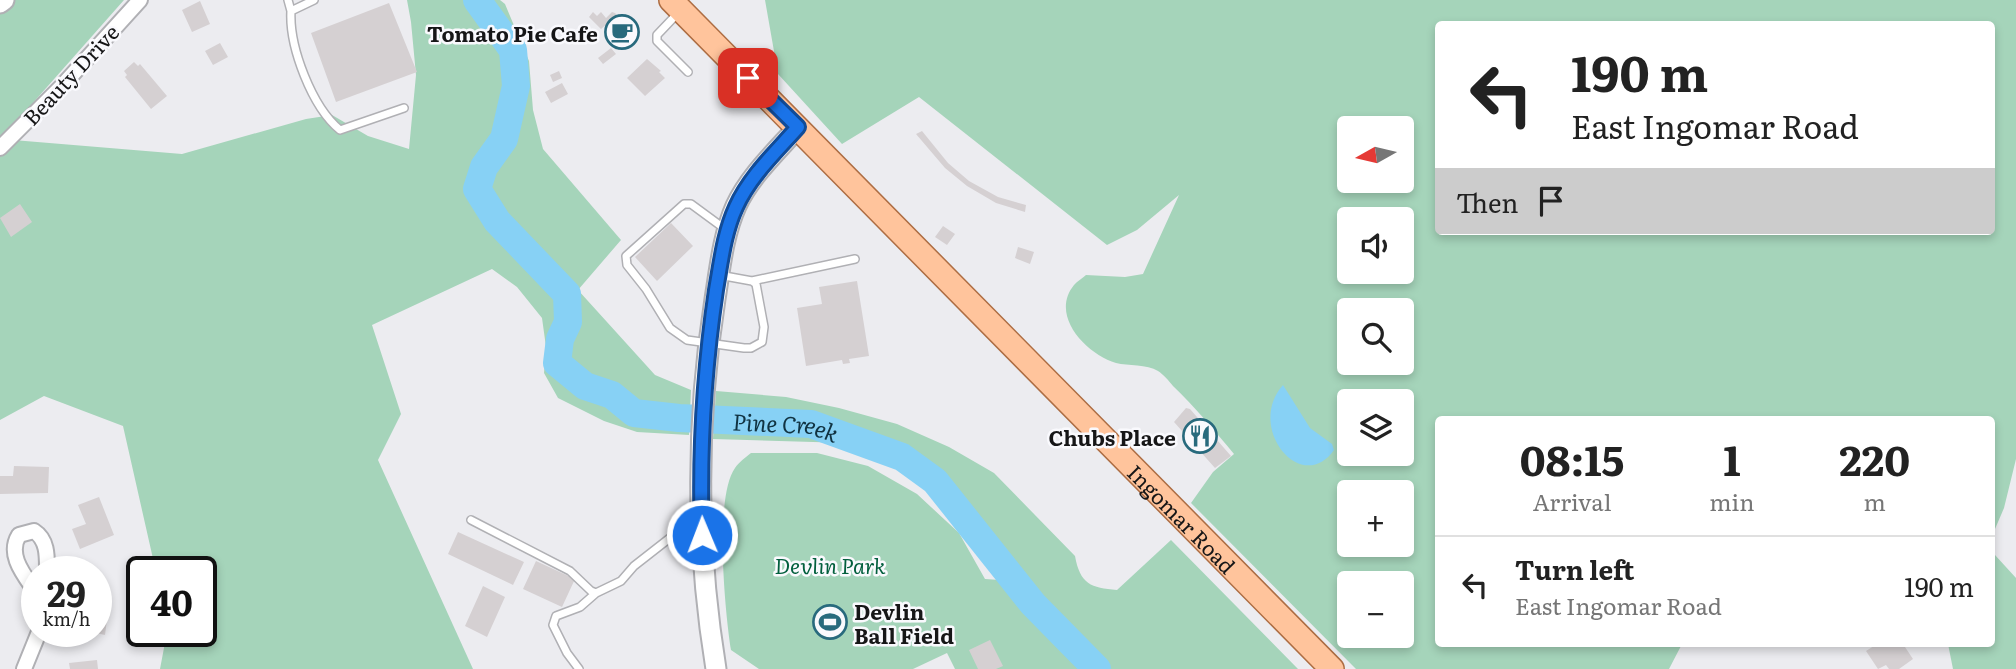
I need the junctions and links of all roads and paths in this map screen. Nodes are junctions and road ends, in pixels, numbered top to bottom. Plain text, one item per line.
1 (4, 0) edge
2 (140, 0) edge
3 (288, 0) edge
4 (314, 0) edge
5 (0, 3) edge
6 (676, 5) edge
7 (292, 11) junction
8 (688, 72) dead end
9 (404, 108) dead end
10 (798, 127) junction
11 (0, 148) edge
12 (727, 231) junction
13 (855, 259) dead end
14 (719, 275) junction
15 (752, 281) junction
16 (708, 342) junction
17 (701, 513) junction
18 (471, 520) dead end
19 (46, 556) edge
20 (21, 567) edge
21 (596, 593) junction
22 (34, 647) edge
23 (24, 669) edge
24 (579, 669) edge
25 (717, 669) edge
26 (1332, 669) edge

1 - 5 street
2 - 11 street, Beauty Drive
3 - 7 lane
4 - 7 lane
6 - 8 lane
6 - 10 main road, Ingomar Road
7 - 9 lane
10 - 12 street
10 - 26 main road, Ingomar Road
12 - 14 street
12 - 16 lane
13 - 15 lane
14 - 15 lane
14 - 16 street
15 - 16 lane
16 - 17 street
17 - 21 lane
17 - 25 street
18 - 21 lane
19 - 20 street
21 - 24 lane
22 - 23 street

